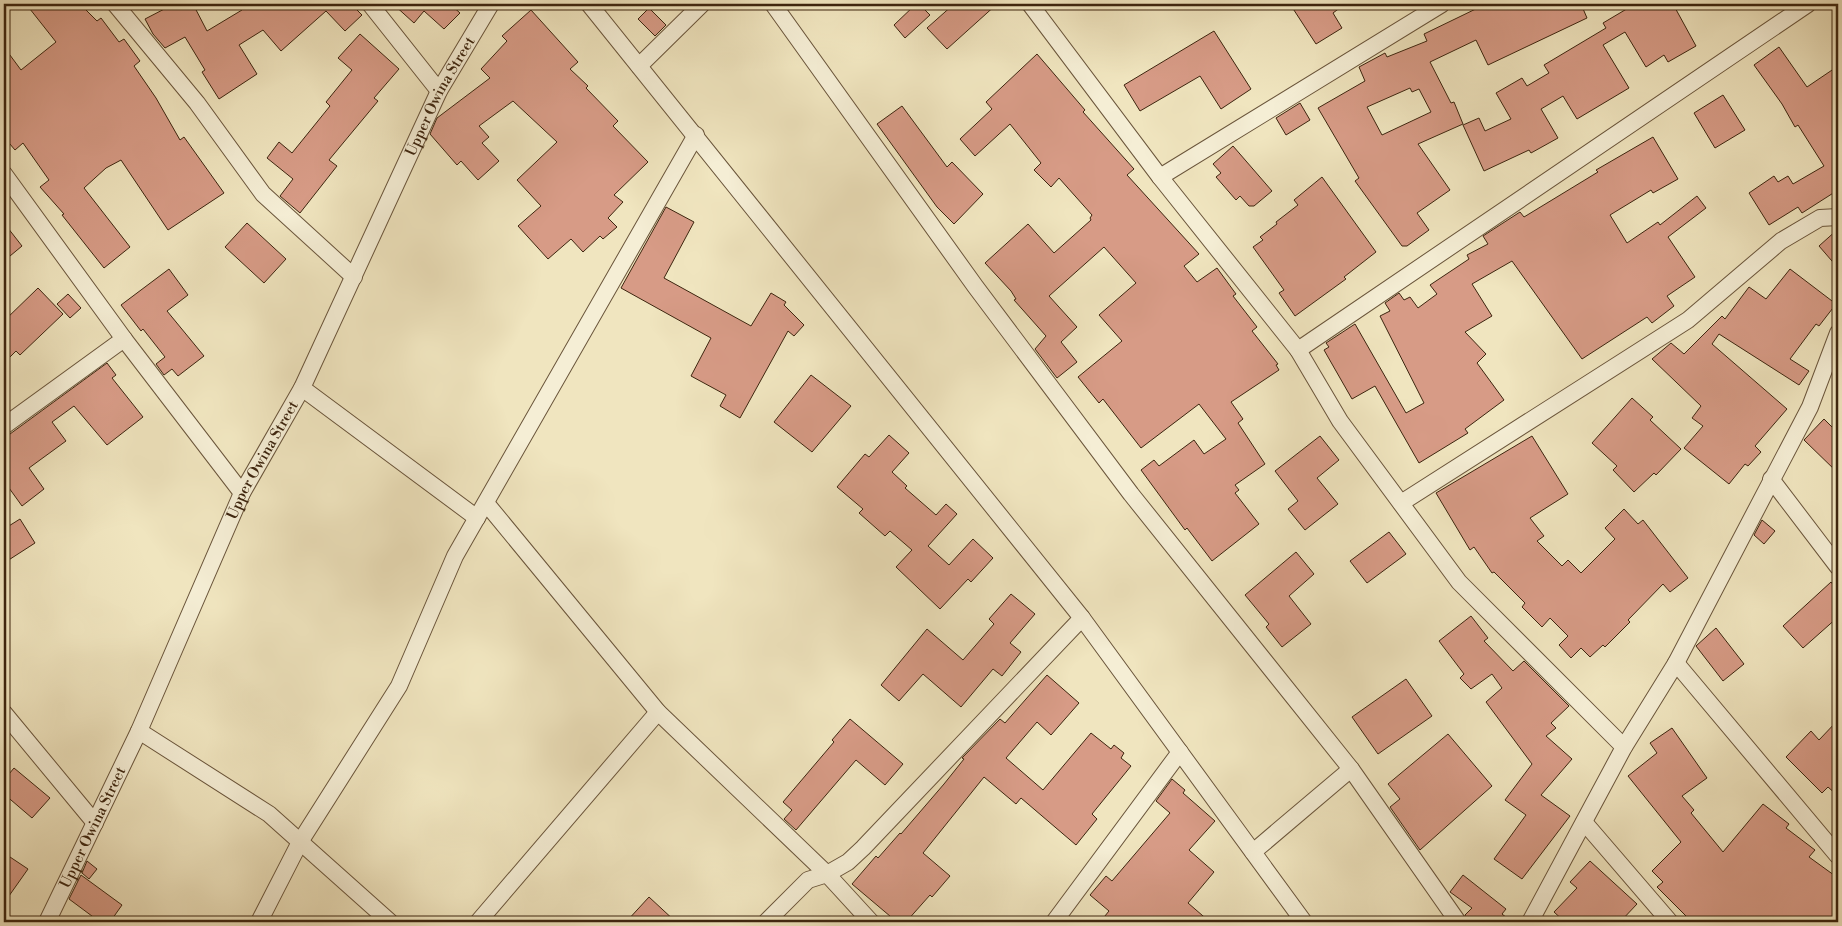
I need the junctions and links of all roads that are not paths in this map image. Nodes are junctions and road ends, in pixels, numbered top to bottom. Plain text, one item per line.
1 (115, 4) edge
2 (370, 4) edge
3 (491, 4) edge
4 (589, 4) edge
5 (702, 4) edge
6 (772, 4) edge
7 (1030, 4) edge
8 (1442, 4) edge
9 (1808, 4) edge
10 (639, 66) junction
11 (439, 91) junction
12 (696, 135) junction
13 (4, 174) edge
14 (1160, 177) junction
15 (1838, 217) edge
16 (354, 277) junction
17 (1838, 333) edge
18 (124, 339) junction
19 (1298, 350) junction
20 (302, 388) junction
21 (4, 426) edge
22 (1771, 479) junction
23 (242, 493) junction
24 (486, 503) junction
25 (1401, 503) junction
26 (477, 518) junction
27 (1838, 567) edge
28 (1082, 618) junction
29 (1676, 663) junction
30 (658, 712) junction
31 (4, 713) edge
32 (139, 730) junction
33 (1624, 747) junction
34 (1180, 752) junction
35 (1351, 769) junction
36 (1584, 822) junction
37 (94, 823) junction
38 (300, 842) junction
39 (1253, 852) junction
40 (1838, 856) edge
41 (827, 874) junction
42 (47, 922) edge
43 (259, 922) edge
44 (390, 922) edge
45 (478, 922) edge
46 (766, 922) edge
47 (871, 922) edge
48 (1054, 922) edge
49 (1304, 922) edge
50 (1458, 922) edge
51 (1530, 922) edge
52 (1670, 922) edge

1 - 16 street
2 - 11 street
3 - 11 street, Upper Owina Street
4 - 10 street
5 - 10 street
6 - 35 street
7 - 14 street
8 - 14 street
9 - 19 street
10 - 12 street
11 - 16 street, Upper Owina Street
12 - 24 street
12 - 28 street
13 - 18 street
14 - 19 street
15 - 25 street
16 - 20 street, Upper Owina Street
17 - 22 street
18 - 21 street
18 - 23 street
19 - 25 street
20 - 23 street, Upper Owina Street
20 - 26 street
22 - 27 street
22 - 29 street
23 - 32 street, Upper Owina Street
24 - 26 street
24 - 30 street
25 - 33 street
26 - 38 street
28 - 34 street
28 - 41 street
29 - 33 street
29 - 40 street
30 - 41 street
30 - 45 street
31 - 37 street
32 - 37 street, Upper Owina Street
32 - 38 street
33 - 36 street
34 - 39 street
34 - 48 street
35 - 39 street
35 - 50 street
36 - 51 street
36 - 52 street
37 - 42 street, Upper Owina Street
38 - 43 street
38 - 44 street
39 - 49 street
41 - 46 street
41 - 47 street

